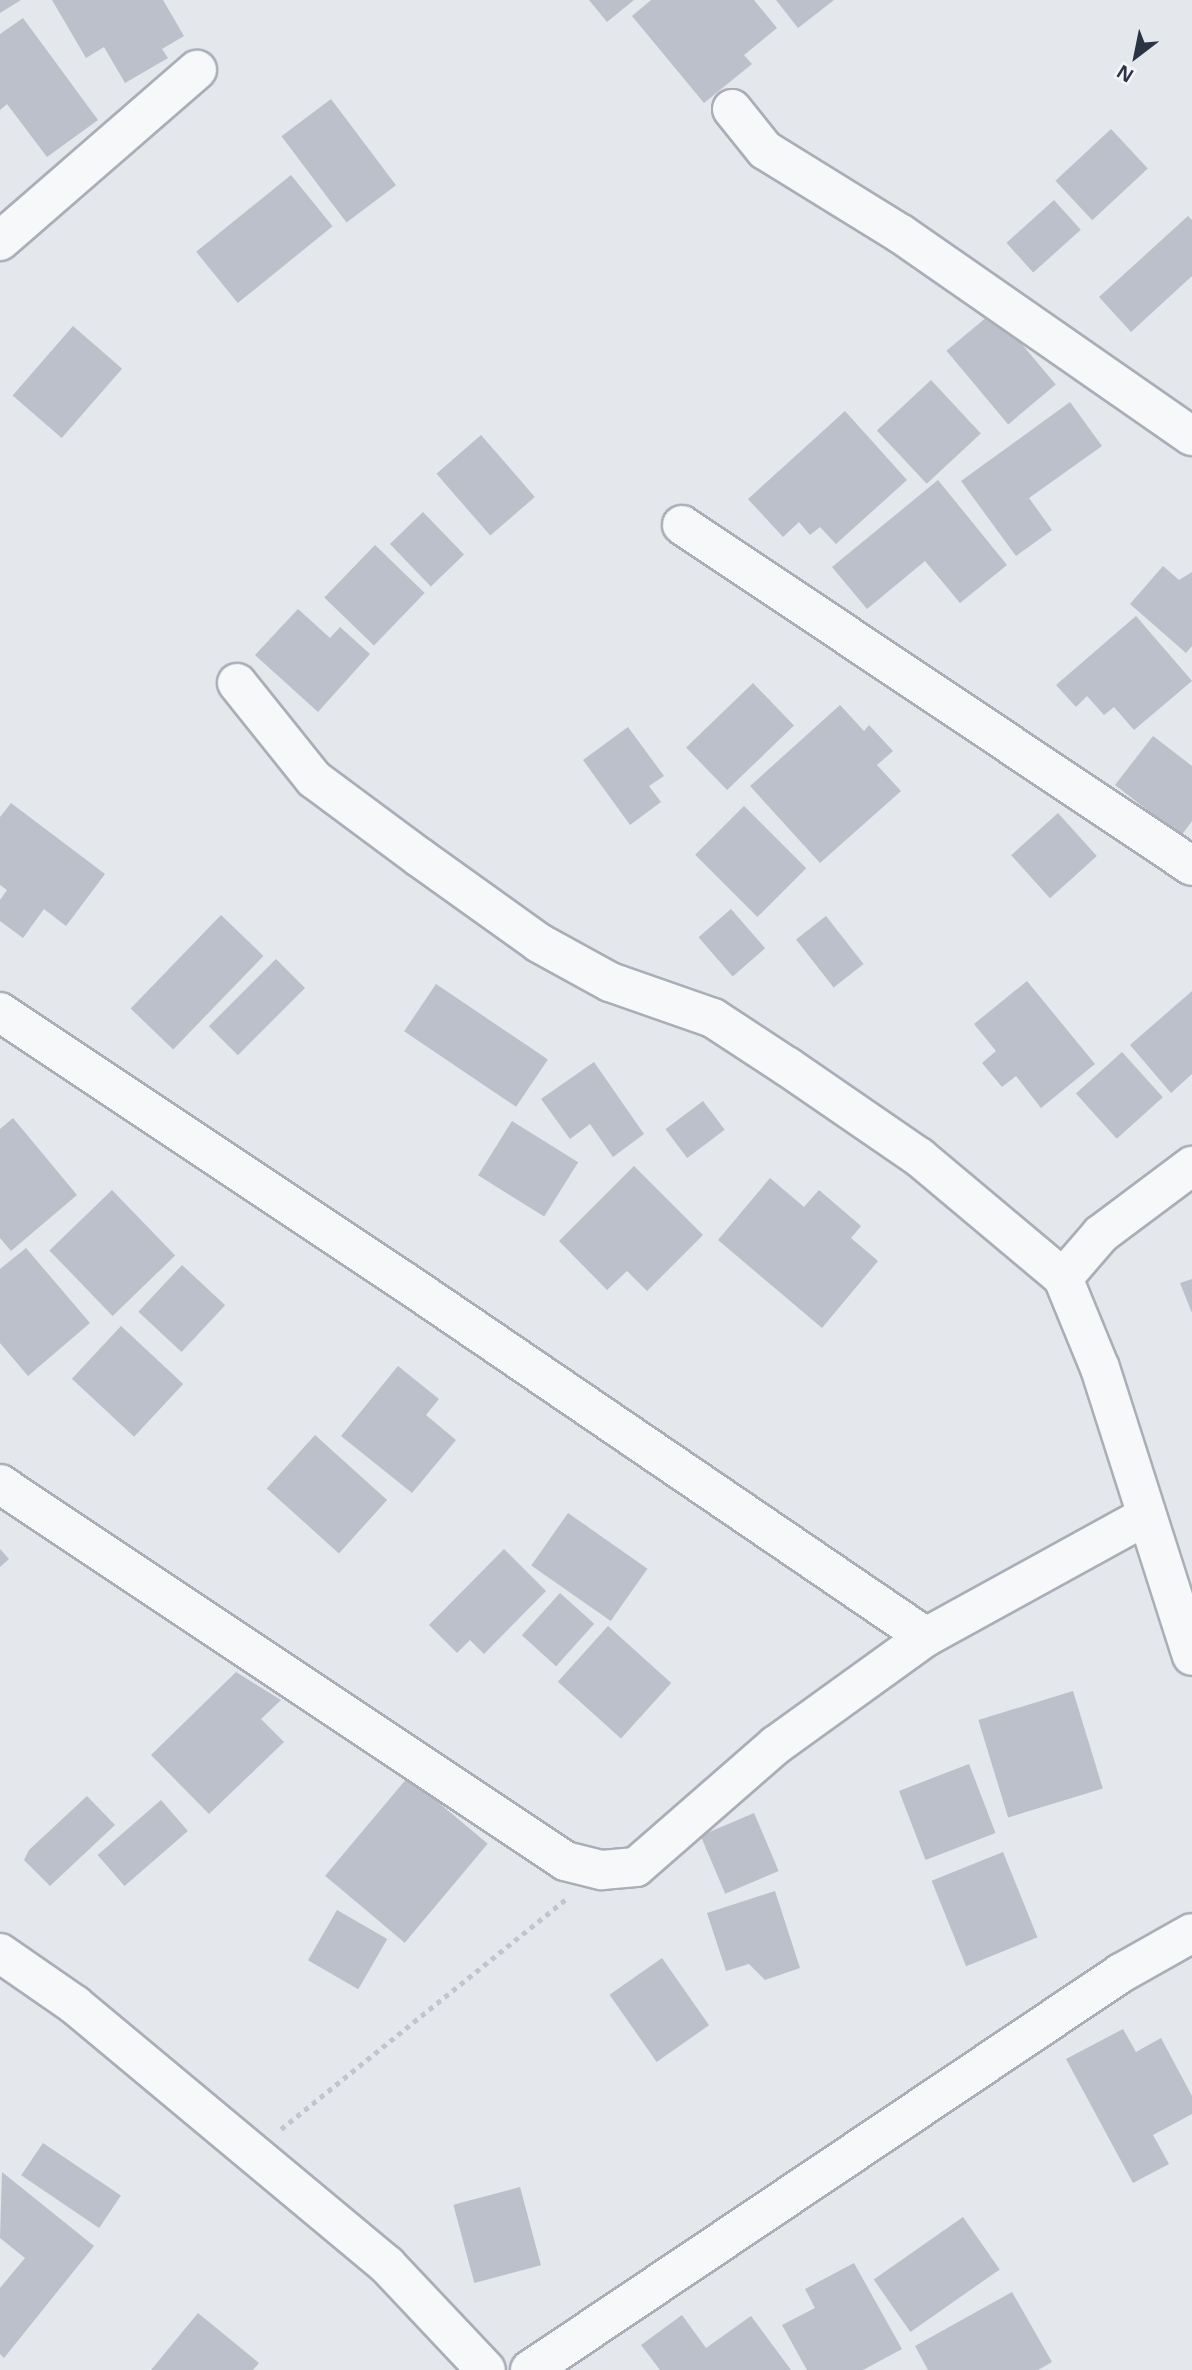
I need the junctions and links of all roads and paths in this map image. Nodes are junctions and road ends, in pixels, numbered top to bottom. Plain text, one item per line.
1 (197, 70) dead end
2 (732, 110) dead end
3 (0, 241) edge
4 (1192, 436) edge
5 (682, 525) dead end
6 (237, 683) dead end
7 (1192, 866) edge
8 (0, 1012) edge
9 (1192, 1166) edge
10 (1063, 1278) junction
11 (0, 1484) edge
12 (1146, 1516) junction
13 (926, 1637) junction
14 (1192, 1656) edge
15 (602, 1871) junction
16 (1192, 1933) edge
17 (0, 1953) edge
18 (252, 2152) junction
19 (486, 2370) edge
20 (530, 2370) edge

1 - 3 street
2 - 4 street
5 - 7 street
6 - 10 street
8 - 13 street
9 - 10 street
10 - 12 street
11 - 15 street
12 - 13 street
12 - 14 street
13 - 15 street
15 - 18 path
16 - 20 street
17 - 18 street
18 - 19 street

